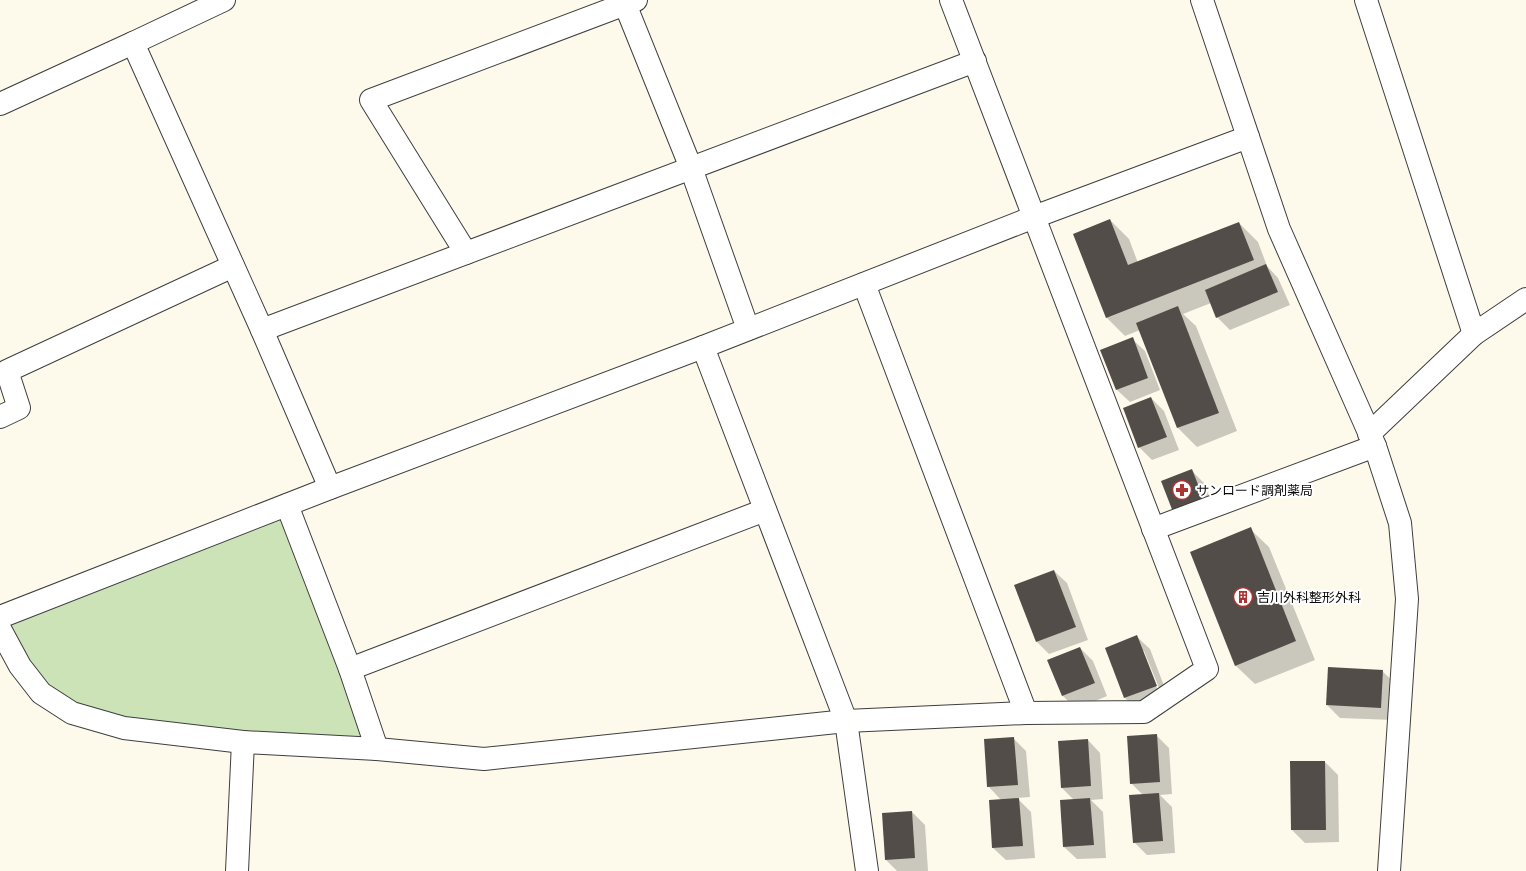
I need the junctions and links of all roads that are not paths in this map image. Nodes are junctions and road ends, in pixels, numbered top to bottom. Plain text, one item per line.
1 (224, 0) edge
2 (951, 0) edge
3 (1202, 0) edge
4 (1366, 0) edge
5 (630, 2) edge
6 (133, 43) junction
7 (975, 61) junction
8 (0, 104) edge
9 (1248, 137) junction
10 (691, 168) junction
11 (1034, 217) junction
12 (466, 253) junction
13 (233, 266) junction
14 (864, 284) junction
15 (1526, 299) edge
16 (748, 329) junction
17 (262, 330) junction
18 (1474, 334) junction
19 (702, 347) junction
20 (0, 417) edge
21 (1372, 440) junction
22 (330, 488) junction
23 (287, 505) junction
24 (765, 510) junction
25 (1153, 529) junction
26 (0, 617) edge
27 (0, 629) edge
28 (350, 669) junction
29 (1026, 713) junction
30 (846, 722) junction
31 (242, 742) junction
32 (377, 749) junction
33 (237, 871) edge
34 (867, 871) edge
35 (1390, 871) edge

1 - 6 street
2 - 7 street
3 - 9 street
4 - 18 street
5 - 10 street
5 - 12 street
6 - 8 street
6 - 13 street
7 - 10 street
7 - 11 street
9 - 11 street
9 - 21 street
10 - 12 street
10 - 16 street
11 - 14 street
11 - 25 street
12 - 17 street
13 - 17 street
13 - 20 street
14 - 16 street
14 - 29 street
15 - 18 street
16 - 19 street
17 - 22 street
18 - 21 street
19 - 22 street
19 - 24 street
21 - 25 street
21 - 35 street
22 - 23 street
23 - 26 street
23 - 28 street
24 - 28 street
24 - 30 street
25 - 29 street
27 - 31 street
28 - 32 street
29 - 30 street
30 - 32 street
30 - 34 street
31 - 32 street
31 - 33 street

